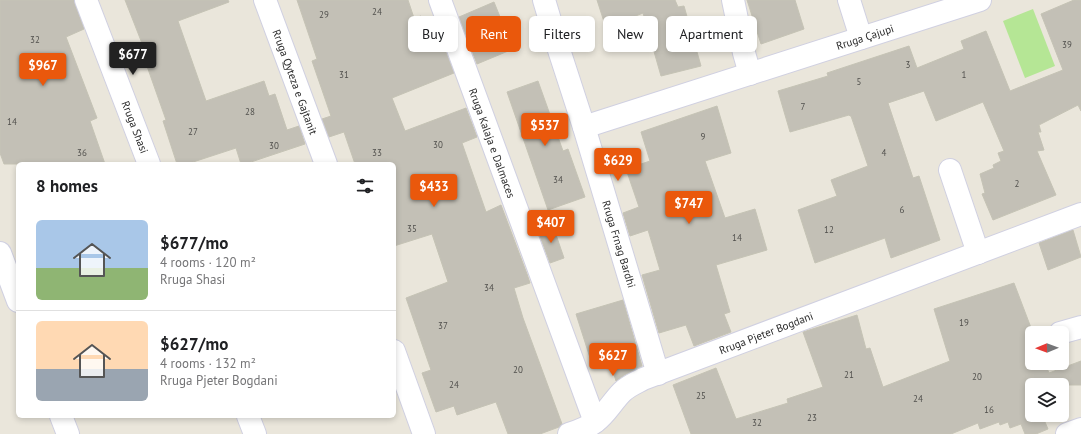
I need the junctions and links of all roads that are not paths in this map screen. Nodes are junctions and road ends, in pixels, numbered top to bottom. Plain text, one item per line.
1 (86, 0) edge
2 (265, 0) edge
3 (440, 0) edge
4 (544, 0) edge
5 (733, 0) edge
6 (848, 0) edge
7 (980, 0) edge
8 (862, 38) junction
9 (750, 74) junction
10 (584, 127) junction
11 (149, 162) edge
12 (325, 162) edge
13 (950, 170) dead end
14 (1081, 214) edge
15 (0, 253) edge
16 (978, 253) junction
17 (16, 296) edge
18 (1081, 327) edge
19 (1069, 330) edge
20 (396, 357) edge
21 (658, 374) junction
22 (62, 418) edge
23 (249, 418) edge
24 (595, 422) junction
25 (1081, 429) edge
26 (68, 434) edge
27 (255, 434) edge
28 (424, 434) edge
29 (569, 434) edge
30 (1067, 434) edge

1 - 11 street, Rruga Shasi
2 - 12 street, Rruga Qyteza e Gajtanit
3 - 24 street, Rruga Kalaja e Dalmaces
4 - 10 street, Rruga Frnag Bardhi
5 - 9 street
6 - 8 street
7 - 8 street, Rruga Çajupi
8 - 9 street, Rruga Çajupi
9 - 10 street, Rruga Çajupi
10 - 21 street, Rruga Frnag Bardhi
13 - 16 street
14 - 16 street, Rruga Pjeter Bogdani
15 - 17 street
16 - 21 street, Rruga Pjeter Bogdani
18 - 19 street
20 - 28 street
21 - 24 street, Rruga Pjeter Bogdani
22 - 26 street
23 - 27 street
24 - 29 street, Rruga Pjeter Bogdani
25 - 30 street

